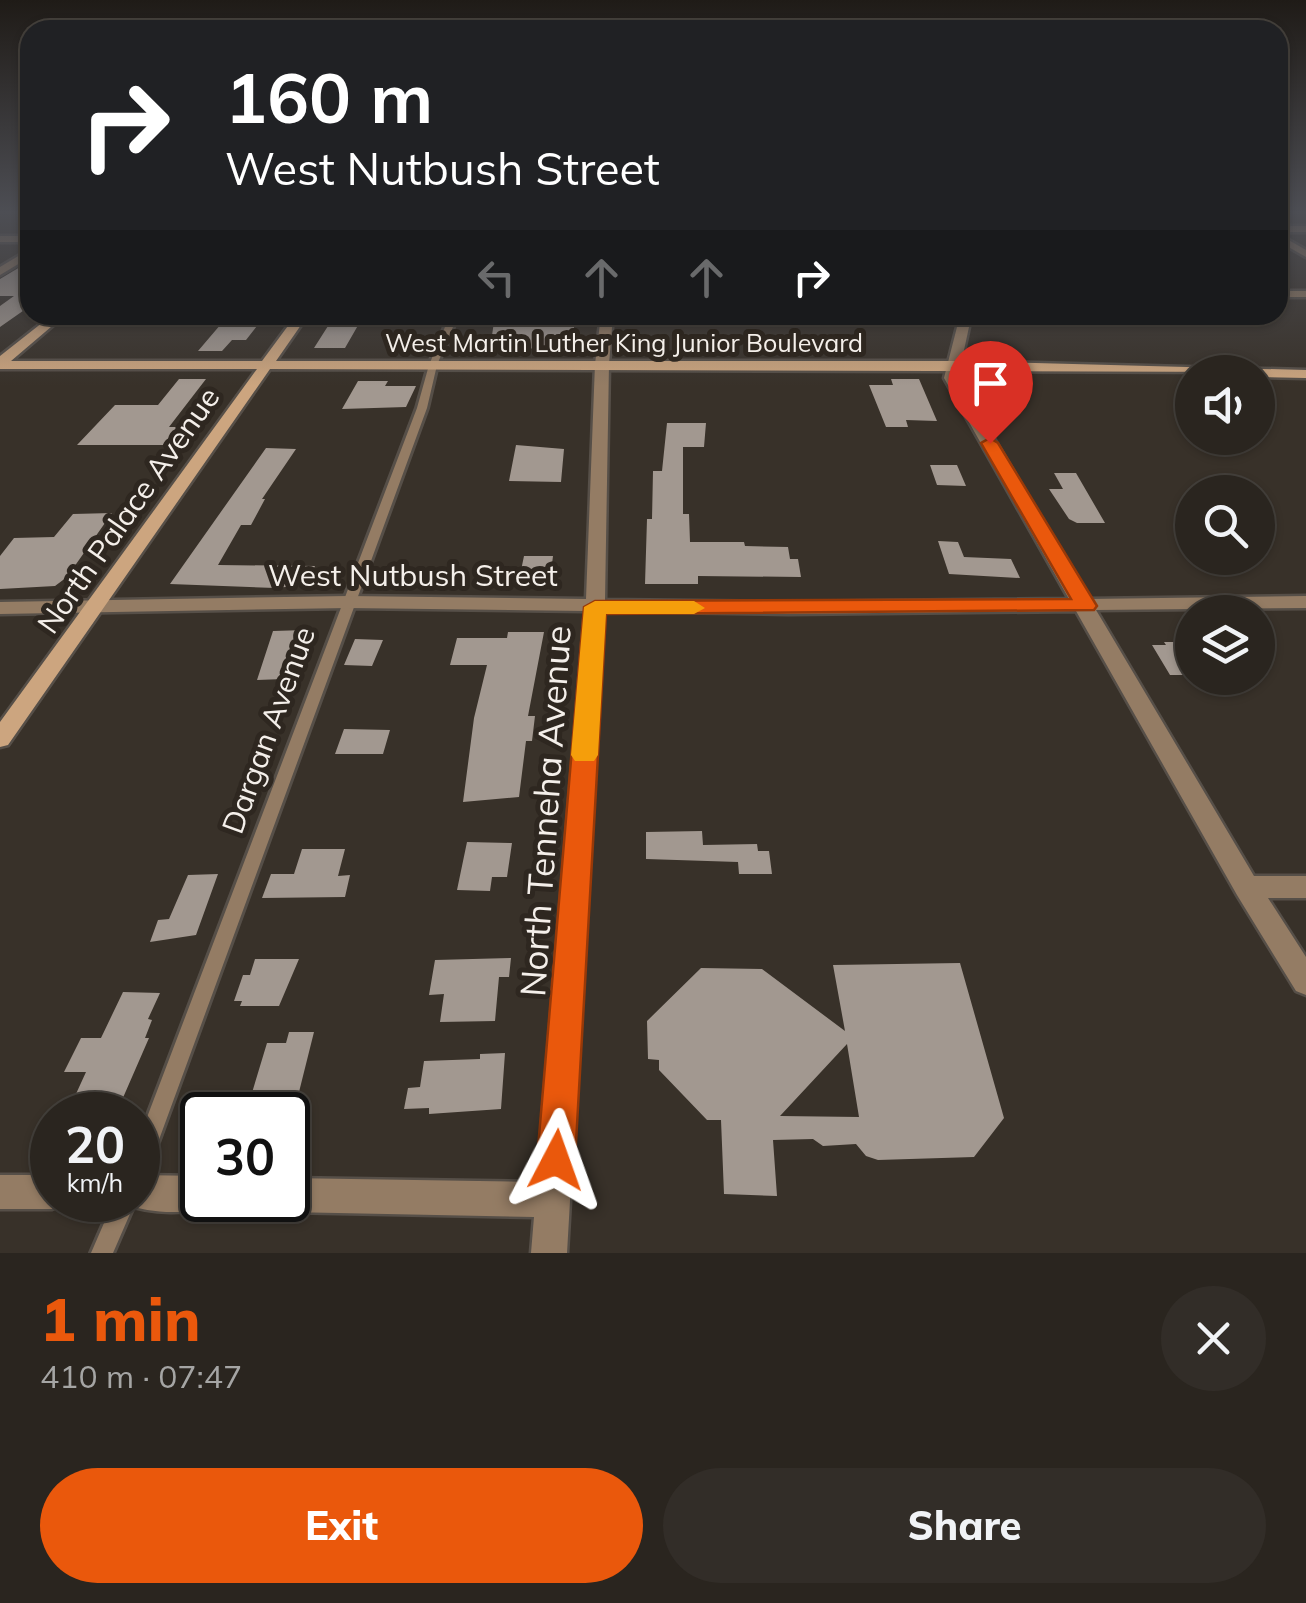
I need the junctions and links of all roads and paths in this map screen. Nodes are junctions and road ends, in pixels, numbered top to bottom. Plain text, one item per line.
1 (47, 325) edge
2 (295, 325) edge
3 (450, 325) edge
4 (606, 325) edge
5 (962, 325) edge
6 (0, 364) edge
7 (432, 364) junction
8 (602, 364) junction
9 (265, 365) junction
10 (953, 365) junction
11 (1175, 370) edge
12 (1275, 373) edge
13 (1306, 374) edge
14 (348, 602) junction
15 (1306, 602) edge
16 (1086, 606) junction
17 (595, 607) junction
18 (0, 608) edge
19 (92, 608) junction
20 (0, 738) edge
21 (1246, 887) junction
22 (1306, 887) edge
23 (1306, 982) edge
24 (160, 1107) edge
25 (0, 1192) edge
26 (30, 1192) edge
27 (310, 1195) edge
28 (553, 1200) junction
29 (115, 1222) edge
30 (102, 1253) edge
31 (550, 1253) edge

1 - 6 main road
2 - 9 main road, North Palace Avenue
3 - 7 lane, Dargan Avenue
4 - 8 street, North Tenneha Avenue
5 - 10 street
6 - 9 main road, West Martin Luther King Junior Boulevard
7 - 8 main road, West Martin Luther King Junior Boulevard
7 - 9 main road, West Martin Luther King Junior Boulevard
7 - 14 lane, Dargan Avenue
8 - 10 main road, West Martin Luther King Junior Boulevard
8 - 17 street, North Tenneha Avenue
9 - 19 main road, North Palace Avenue
10 - 11 main road, West Martin Luther King Junior Boulevard
10 - 16 street
12 - 13 main road
14 - 17 street, West Nutbush Street
14 - 19 street, West Nutbush Street
14 - 24 lane, Dargan Avenue
15 - 16 street, West Nutbush Street
16 - 17 street, West Nutbush Street
16 - 21 street
17 - 28 street, North Tenneha Avenue
18 - 19 street, West Nutbush Street
19 - 20 main road, North Palace Avenue
21 - 22 street
21 - 23 street
25 - 26 street
27 - 28 street
28 - 31 street, North Tenneha Avenue
29 - 30 lane

